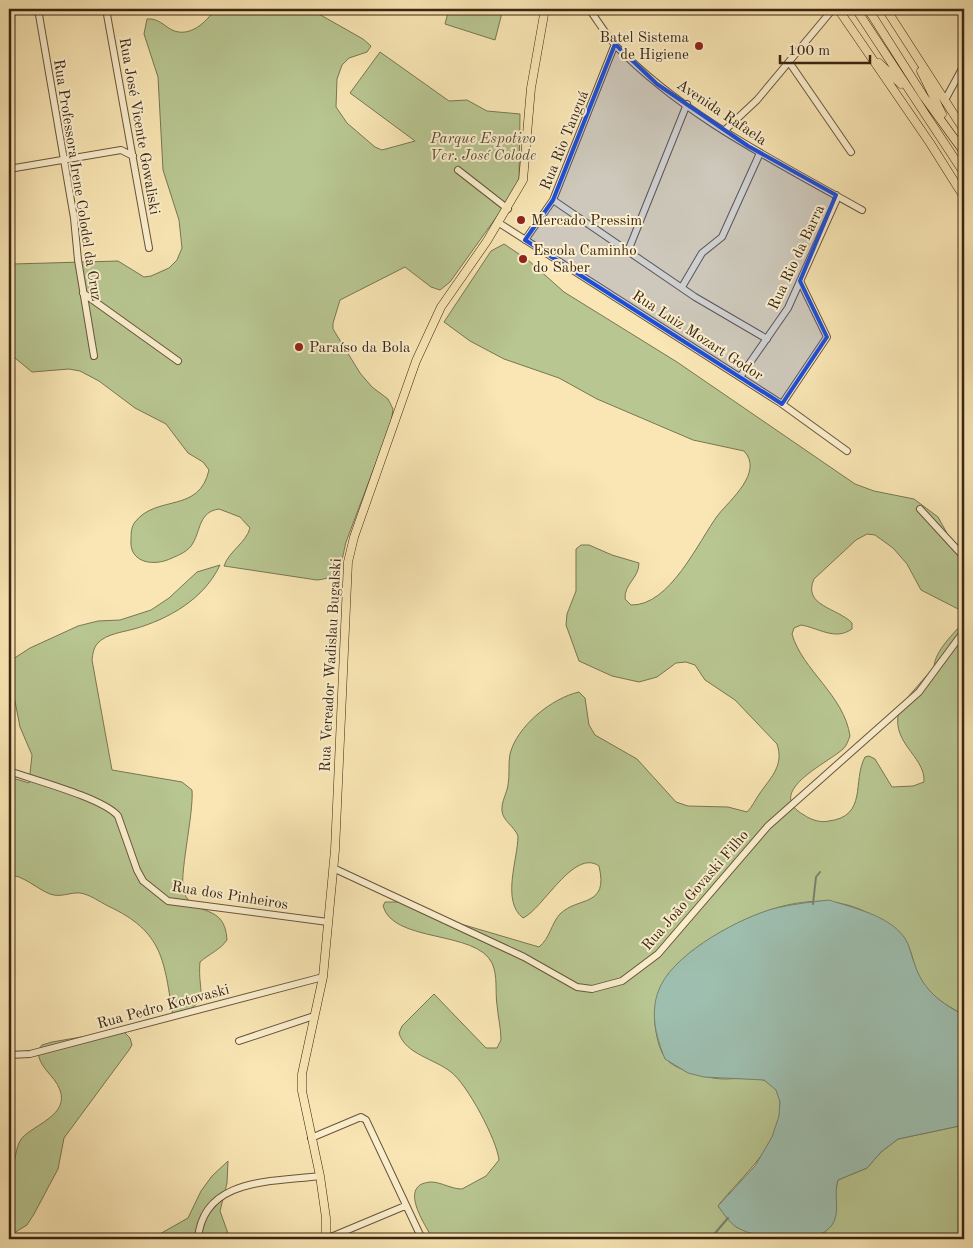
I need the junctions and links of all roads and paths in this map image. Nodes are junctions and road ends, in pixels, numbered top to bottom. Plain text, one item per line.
1 (38, 9) edge
2 (106, 9) edge
3 (545, 9) edge
4 (590, 9) edge
5 (833, 9) edge
6 (838, 9) edge
7 (856, 9) edge
8 (868, 9) edge
9 (886, 9) edge
10 (615, 44) junction
11 (864, 49) junction
12 (915, 55) junction
13 (789, 62) junction
14 (964, 65) edge
15 (910, 92) junction
16 (945, 100) junction
17 (687, 104) junction
18 (725, 130) junction
19 (964, 130) edge
20 (953, 134) junction
21 (851, 152) dead end
22 (964, 152) edge
23 (760, 153) junction
24 (134, 156) junction
25 (64, 160) junction
26 (9, 169) edge
27 (458, 170) dead end
28 (964, 173) edge
29 (836, 195) junction
30 (964, 197) edge
31 (554, 200) junction
32 (508, 208) junction
33 (862, 210) dead end
34 (499, 223) junction
35 (525, 240) junction
36 (149, 248) dead end
37 (628, 251) junction
38 (800, 281) junction
39 (682, 287) junction
40 (83, 293) junction
41 (767, 339) junction
42 (94, 356) dead end
43 (178, 361) dead end
44 (740, 377) junction
45 (782, 404) junction
46 (847, 451) dead end
47 (920, 509) dead end
48 (964, 557) edge
49 (964, 631) edge
50 (9, 723) edge
51 (9, 747) edge
52 (9, 771) edge
53 (333, 868) junction
54 (328, 922) junction
55 (323, 977) junction
56 (314, 1016) junction
57 (239, 1041) dead end
58 (9, 1055) edge
59 (311, 1138) junction
60 (320, 1176) junction
61 (405, 1206) junction
62 (198, 1239) edge
63 (326, 1239) edge
64 (422, 1239) edge

1 - 25 street, Rua Professora Irene Colodel da Cruz
2 - 24 street, Rua José Vicente Gowaliski
3 - 32 main road, Rua Vereador Wadislau Bugalski
4 - 10 street, Avenida Rafaela
5 - 13 street
6 - 11 main road
7 - 15 main road
8 - 20 main road
9 - 12 main road
10 - 17 street, Avenida Rafaela
10 - 31 street, Rua Rio Tanguá
11 - 15 main road
11 - 30 main road
12 - 16 main road
12 - 20 main road
13 - 18 street
13 - 21 street
14 - 16 street
15 - 28 main road
16 - 19 main road
17 - 18 street, Avenida Rafaela
17 - 37 street
18 - 23 street, Avenida Rafaela
20 - 22 main road
23 - 29 street, Avenida Rafaela
23 - 39 street
24 - 25 street
24 - 36 street, Rua José Vicente Gowaliski
25 - 26 street
25 - 40 street, Rua Professora Irene Colodel da Cruz
27 - 32 street
29 - 33 street, Avenida Rafaela
29 - 38 street, Rua Rio da Barra
31 - 35 street, Rua Rio Tanguá
31 - 37 street
32 - 34 main road, Rua Vereador Wadislau Bugalski
34 - 35 street, Rua Luiz Mozart Godor
34 - 53 main road, Rua Vereador Wadislau Bugalski
35 - 44 street, Rua Luiz Mozart Godor
37 - 39 street
38 - 41 street, Rua Rio da Barra
38 - 45 street
39 - 41 street
40 - 42 street, Rua Professora Irene Colodel da Cruz
40 - 43 street
41 - 44 street, Rua Rio da Barra
44 - 45 street, Rua Luiz Mozart Godor
45 - 46 street, Rua Luiz Mozart Godor
47 - 48 street
49 - 53 street, Rua João Govaski Filho
50 - 51 street
52 - 54 street, Rua dos Pinheiros
53 - 54 main road, Rua Vereador Wadislau Bugalski
54 - 55 main road, Rua Vereador Wadislau Bugalski
55 - 56 main road, Rua Vereador Wadislau Bugalski
55 - 58 street, Rua Pedro Kotovaski
56 - 57 street
56 - 59 main road, Rua Vereador Wadislau Bugalski
59 - 60 main road, Rua Vereador Wadislau Bugalski
59 - 61 street
60 - 62 street
60 - 63 main road, Rua Vereador Wadislau Bugalski
61 - 63 street
61 - 64 street

